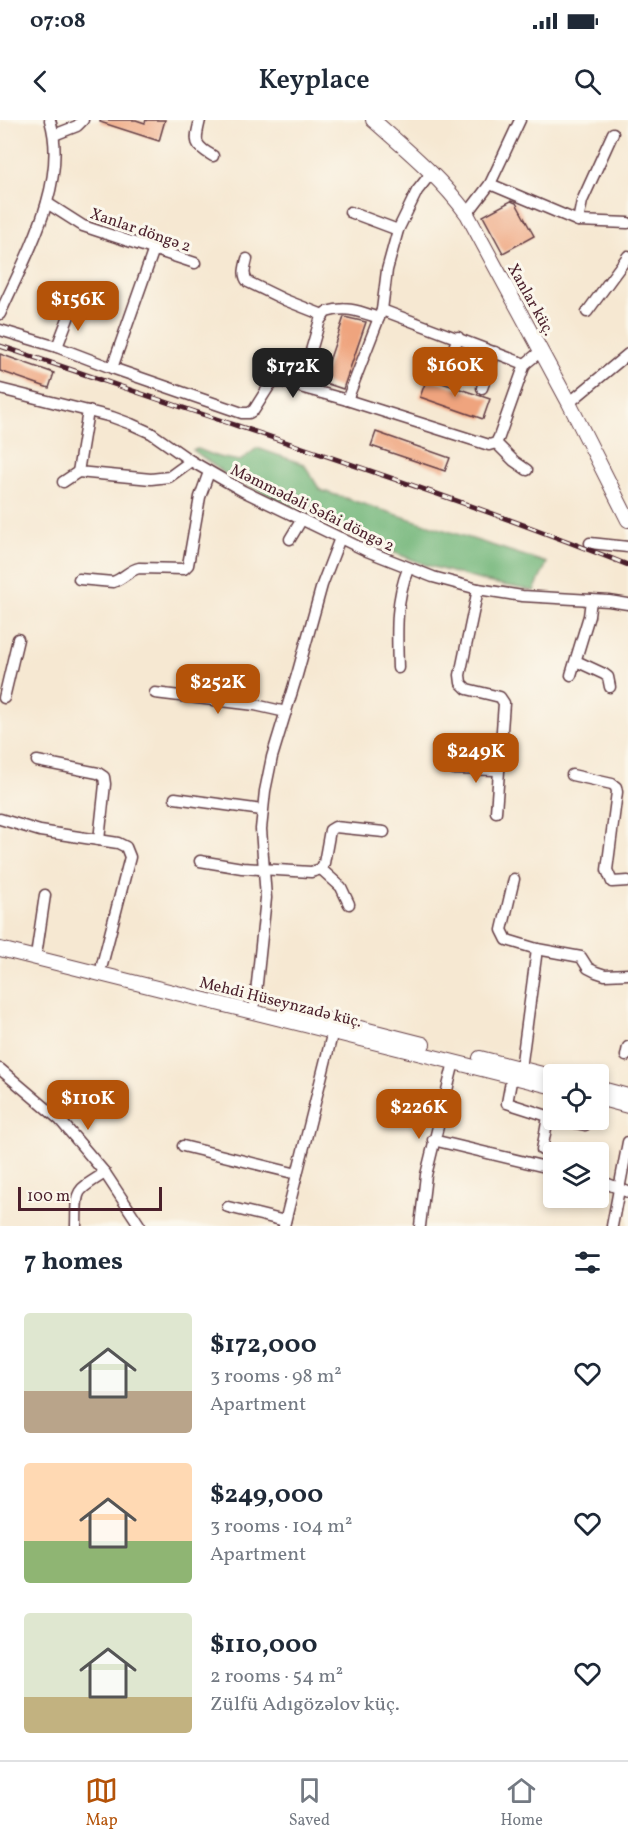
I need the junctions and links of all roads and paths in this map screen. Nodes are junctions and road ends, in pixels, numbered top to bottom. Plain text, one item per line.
1 (50, 120) edge
2 (83, 120) edge
3 (200, 120) edge
4 (373, 120) edge
5 (520, 120) edge
6 (613, 133) dead end
7 (54, 135) junction
8 (213, 156) dead end
9 (432, 172) junction
10 (490, 184) junction
11 (47, 203) junction
12 (350, 212) dead end
13 (467, 214) junction
14 (578, 220) junction
15 (628, 223) edge
16 (398, 230) junction
17 (154, 249) junction
18 (628, 256) edge
19 (247, 259) dead end
20 (195, 263) dead end
21 (72, 308) dead end
22 (587, 312) dead end
23 (0, 314) edge
24 (380, 314) junction
25 (323, 315) junction
26 (0, 330) edge
27 (458, 337) junction
28 (57, 347) junction
29 (541, 351) junction
30 (495, 352) junction
31 (628, 354) edge
32 (308, 361) dead end
33 (525, 364) junction
34 (112, 368) junction
35 (444, 374) dead end
36 (482, 388) dead end
37 (0, 389) edge
38 (347, 400) junction
39 (569, 403) junction
40 (88, 411) junction
41 (496, 443) junction
42 (191, 461) junction
43 (527, 470) dead end
44 (78, 472) junction
45 (209, 472) junction
46 (63, 482) dead end
47 (302, 519) junction
48 (628, 520) edge
49 (340, 538) junction
50 (290, 540) dead end
51 (590, 543) dead end
52 (628, 547) edge
53 (408, 568) junction
54 (79, 579) dead end
55 (478, 589) junction
56 (591, 600) junction
57 (628, 604) edge
58 (18, 639) dead end
59 (576, 661) junction
60 (398, 668) dead end
61 (5, 673) edge
62 (571, 675) dead end
63 (609, 687) dead end
64 (155, 693) dead end
65 (4, 698) dead end
66 (286, 712) junction
67 (37, 761) dead end
68 (454, 769) dead end
69 (499, 770) junction
70 (572, 775) dead end
71 (175, 798) dead end
72 (262, 810) junction
73 (496, 812) dead end
74 (0, 819) edge
75 (384, 832) dead end
76 (99, 840) junction
77 (200, 861) dead end
78 (321, 869) junction
79 (264, 870) junction
80 (514, 879) dead end
81 (628, 881) edge
82 (45, 895) dead end
83 (349, 904) dead end
84 (0, 939) edge
85 (0, 949) edge
86 (37, 949) junction
87 (537, 949) junction
88 (102, 965) junction
89 (628, 974) edge
90 (255, 1002) junction
91 (333, 1031) junction
92 (454, 1062) junction
93 (0, 1069) edge
94 (517, 1072) junction
95 (543, 1076) edge
96 (543, 1083) edge
97 (609, 1091) edge
98 (628, 1096) edge
99 (609, 1101) edge
100 (628, 1106) edge
101 (543, 1115) edge
102 (549, 1130) edge
103 (433, 1140) junction
104 (628, 1142) edge
105 (183, 1146) dead end
106 (542, 1150) dead end
107 (543, 1166) edge
108 (105, 1173) junction
109 (297, 1174) junction
110 (609, 1184) edge
111 (624, 1190) edge
112 (228, 1207) dead end
113 (285, 1224) edge
114 (76, 1226) edge
115 (140, 1226) edge
116 (420, 1226) edge
117 (612, 1226) edge

1 - 7 street
2 - 7 street
3 - 8 street
4 - 9 main road, Xanlar küç.
5 - 10 street
6 - 14 street
7 - 11 street
9 - 13 main road, Xanlar küç.
9 - 16 street
10 - 13 street
10 - 14 street
11 - 17 street, Xanlar döngə 2
11 - 23 street
12 - 16 street
13 - 29 main road, Xanlar küç.
14 - 15 street
16 - 24 street
17 - 20 street, Xanlar döngə 2
17 - 34 street
18 - 22 street
19 - 25 street
21 - 28 street
24 - 25 street
24 - 27 street
24 - 38 street
25 - 32 street
26 - 28 street
27 - 30 street
27 - 35 street
28 - 34 street
29 - 33 street
29 - 39 main road, Xanlar küç.
30 - 33 street
30 - 36 street
31 - 39 street
33 - 41 street
34 - 38 street
37 - 40 street, Məmmədəli Səfai döngə 2
38 - 41 street
39 - 48 main road, Xanlar küç.
40 - 42 street, Məmmədəli Səfai döngə 2
40 - 44 street
41 - 43 street
42 - 44 street
42 - 45 street, Məmmədəli Səfai döngə 2
44 - 46 street
45 - 47 street, Məmmədəli Səfai döngə 2
45 - 54 street
47 - 49 street, Məmmədəli Səfai döngə 2
47 - 50 street
49 - 53 street, Məmmədəli Səfai döngə 2
49 - 66 street
51 - 52 street
53 - 55 street, Məmmədəli Səfai döngə 2
53 - 60 street
55 - 56 street, Məmmədəli Səfai döngə 2
55 - 69 street
56 - 57 street, Məmmədəli Səfai döngə 2
56 - 59 street
58 - 61 street
59 - 62 street
59 - 63 street
61 - 65 street
64 - 66 street
66 - 72 street
67 - 76 street
68 - 69 street
69 - 73 street
70 - 81 street
71 - 72 street
72 - 79 street
74 - 76 street
75 - 78 street
76 - 88 street
77 - 79 street
78 - 79 street
78 - 83 street
79 - 90 street
80 - 87 street
82 - 86 street
84 - 86 main road, Mehdi Hüseynzadə küç.
85 - 91 main road, Mehdi Hüseynzadə küç.
86 - 88 main road, Mehdi Hüseynzadə küç.
87 - 89 street
87 - 94 street
88 - 90 main road, Mehdi Hüseynzadə küç.
90 - 94 main road, Mehdi Hüseynzadə küç.
91 - 92 main road, Mehdi Hüseynzadə küç.
91 - 109 street
92 - 94 main road, Mehdi Hüseynzadə küç.
92 - 103 street
93 - 108 street
94 - 95 main road, Mehdi Hüseynzadə küç.
94 - 96 main road, Mehdi Hüseynzadə küç.
94 - 101 street
97 - 98 main road
99 - 100 main road
102 - 106 street
103 - 107 street
103 - 116 street
104 - 111 street
105 - 109 street
108 - 114 street
108 - 115 street
109 - 113 street
110 - 111 street
111 - 117 street
112 - 113 street

